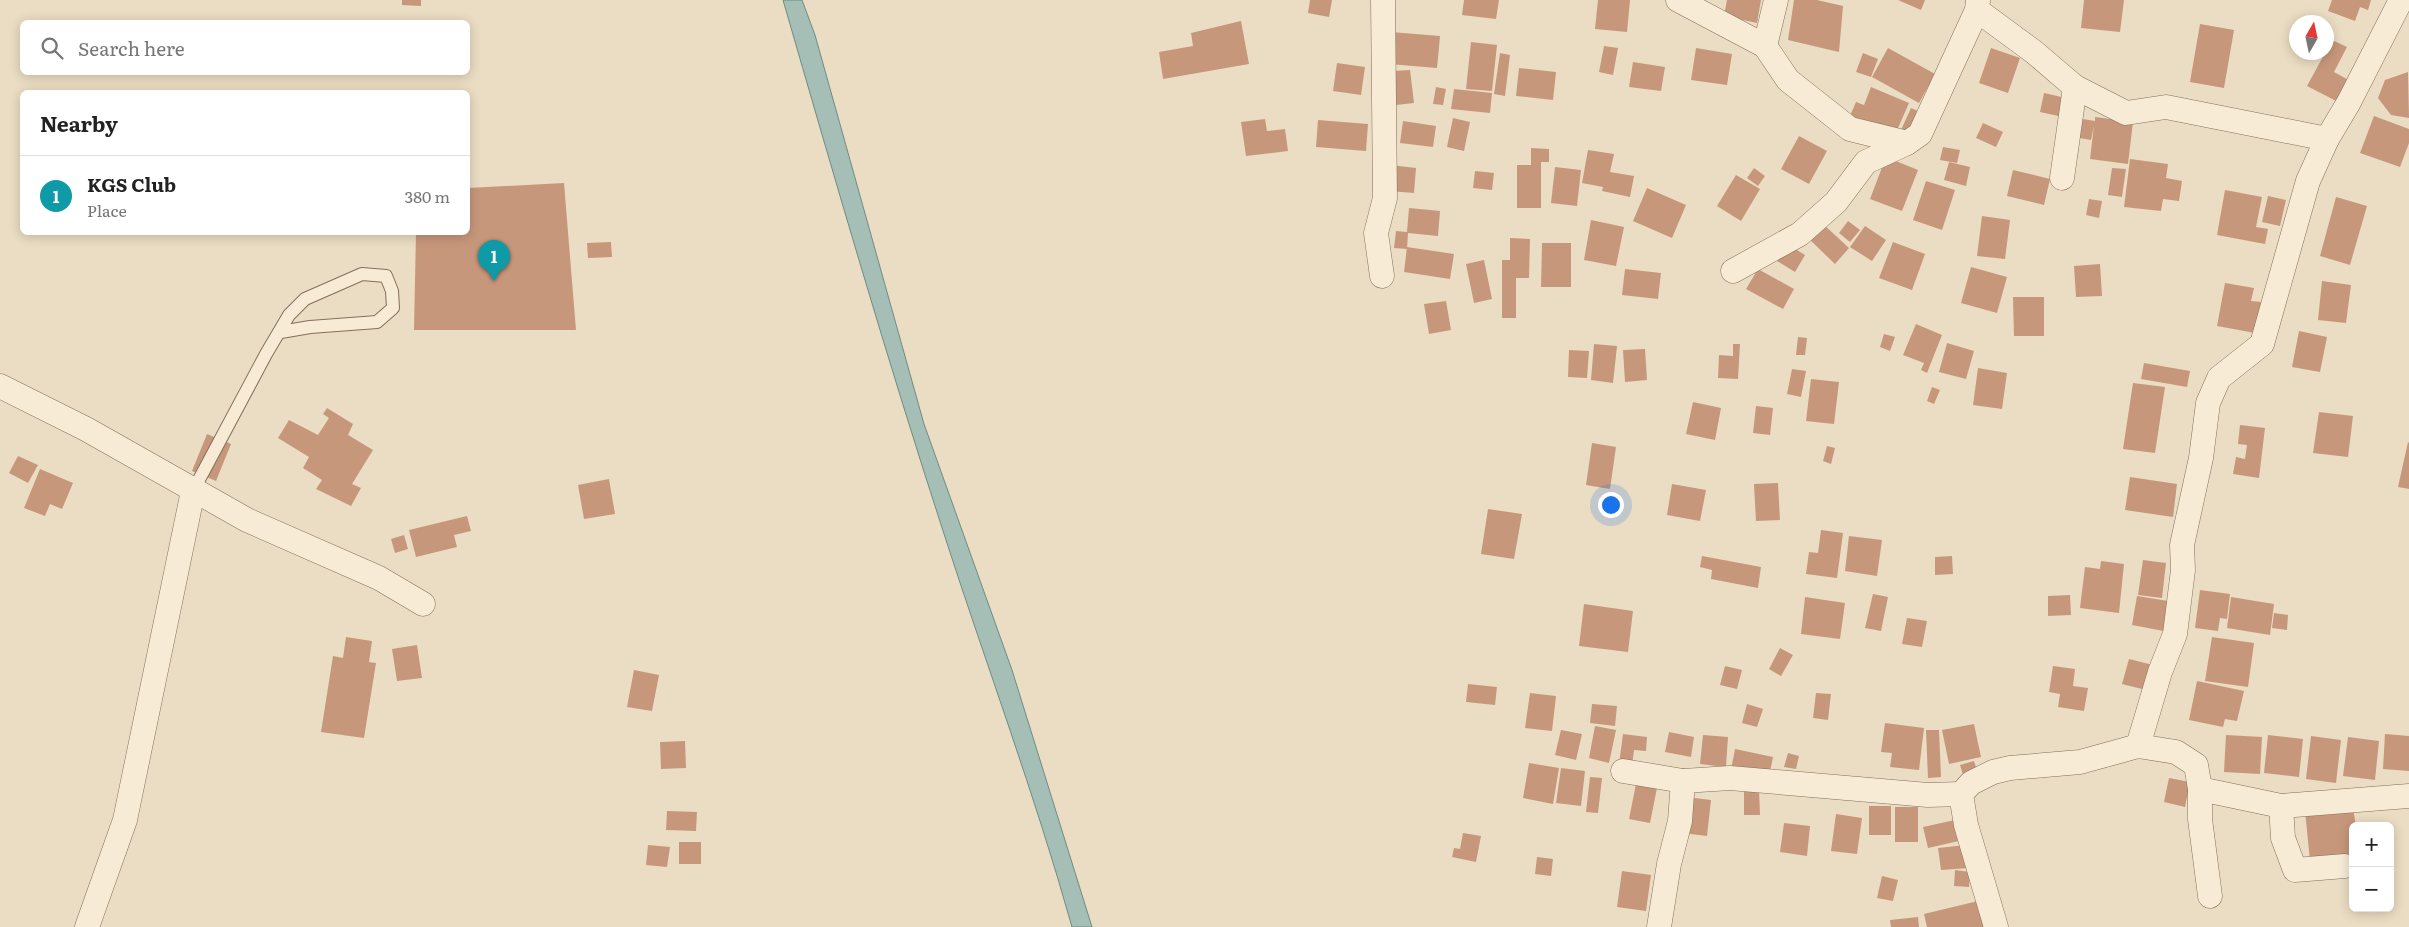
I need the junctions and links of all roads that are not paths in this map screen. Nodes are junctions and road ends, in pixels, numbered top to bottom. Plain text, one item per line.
1 (1383, 0) edge
2 (1678, 0) edge
3 (1776, 0) edge
4 (2401, 0) edge
5 (1977, 5) edge
6 (1765, 46) junction
7 (2075, 87) junction
8 (2327, 139) junction
9 (1907, 143) junction
10 (2062, 178) dead end
11 (1733, 271) dead end
12 (1382, 276) dead end
13 (280, 332) junction
14 (0, 386) edge
15 (193, 491) junction
16 (423, 604) dead end
17 (2138, 746) junction
18 (1623, 771) dead end
19 (1682, 781) junction
20 (2200, 789) junction
21 (1961, 794) junction
22 (2409, 796) edge
23 (2281, 806) junction
24 (2345, 866) dead end
25 (2210, 896) dead end
26 (87, 927) edge
27 (1659, 927) edge
28 (1996, 927) edge

1 - 12 street
2 - 6 street
3 - 6 street
4 - 8 street
5 - 7 street
5 - 9 street
6 - 9 street
7 - 8 street
7 - 10 street
8 - 17 street
9 - 11 street
13 - 13 lane
13 - 15 lane
14 - 15 street
15 - 16 street
15 - 26 street
17 - 20 street
17 - 21 street
18 - 19 street
19 - 21 street
19 - 27 street
20 - 23 street
20 - 25 street
21 - 28 street
22 - 23 street
23 - 24 street

